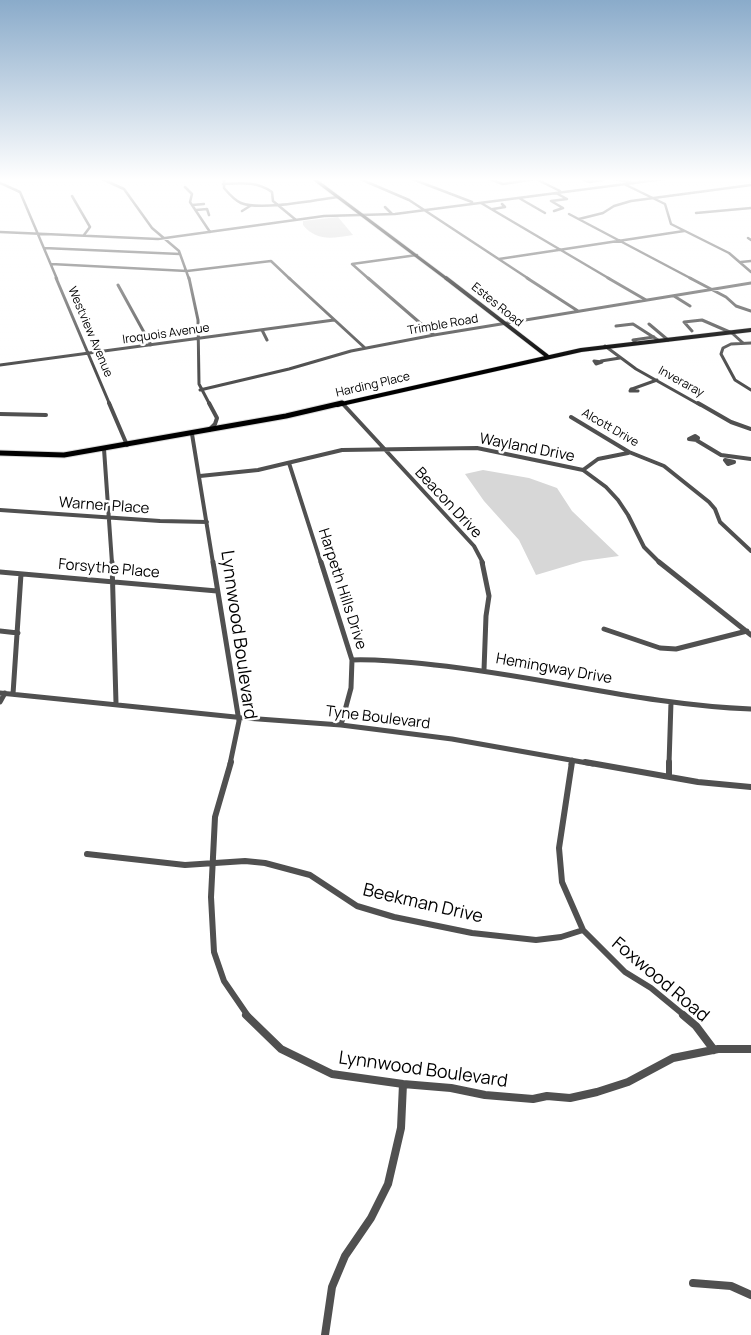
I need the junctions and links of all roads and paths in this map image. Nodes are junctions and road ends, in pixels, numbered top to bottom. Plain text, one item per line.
1 (41, 241) edge
2 (169, 241) edge
3 (398, 241) edge
4 (472, 241) edge
5 (548, 241) edge
6 (612, 241) edge
7 (623, 241) edge
8 (705, 241) edge
9 (44, 248) junction
10 (561, 249) junction
11 (180, 254) junction
12 (417, 255) junction
13 (499, 259) junction
14 (751, 261) edge
15 (741, 262) junction
16 (51, 264) junction
17 (187, 271) junction
18 (751, 272) edge
19 (751, 283) edge
20 (118, 284) dead end
21 (710, 289) junction
22 (673, 296) junction
23 (646, 300) junction
24 (690, 306) dead end
25 (578, 311) junction
26 (750, 311) edge
27 (744, 315) dead end
28 (334, 320) junction
29 (505, 323) junction
30 (650, 324) dead end
31 (616, 326) dead end
32 (262, 330) junction
33 (692, 330) dead end
34 (751, 330) edge
35 (732, 333) junction
36 (434, 334) junction
37 (198, 338) junction
38 (656, 339) junction
39 (267, 340) dead end
40 (668, 340) junction
41 (743, 343) junction
42 (751, 343) edge
43 (151, 345) junction
44 (605, 346) junction
45 (365, 348) junction
46 (88, 354) junction
47 (547, 356) junction
48 (620, 358) junction
49 (601, 361) dead end
50 (0, 365) edge
51 (657, 380) junction
52 (632, 389) dead end
53 (200, 390) junction
54 (751, 390) edge
55 (342, 403) junction
56 (0, 414) edge
57 (46, 415) dead end
58 (571, 417) dead end
59 (751, 422) edge
60 (746, 427) junction
61 (751, 429) edge
62 (208, 430) junction
63 (192, 434) junction
64 (696, 440) dead end
65 (128, 445) junction
66 (104, 449) junction
67 (384, 450) junction
68 (629, 452) junction
69 (0, 454) edge
70 (751, 459) edge
71 (289, 463) junction
72 (583, 470) junction
73 (200, 476) junction
74 (0, 510) edge
75 (110, 518) junction
76 (206, 522) junction
77 (751, 551) edge
78 (0, 572) edge
79 (21, 574) junction
80 (113, 582) junction
81 (217, 591) junction
82 (604, 629) dead end
83 (0, 631) edge
84 (18, 632) junction
85 (749, 633) edge
86 (352, 660) junction
87 (484, 670) junction
88 (2, 693) edge
89 (13, 694) junction
90 (0, 702) edge
91 (671, 702) junction
92 (116, 703) junction
93 (751, 709) edge
94 (237, 716) junction
95 (341, 725) junction
96 (572, 760) junction
97 (669, 776) junction
98 (751, 787) edge
99 (87, 854) dead end
100 (212, 864) junction
101 (583, 930) junction
102 (751, 1049) edge
103 (714, 1050) junction
104 (403, 1084) junction
105 (693, 1283) dead end
106 (751, 1295) edge
107 (325, 1335) edge

1 - 9 street, Westview Avenue
2 - 11 street
3 - 12 main road, Estes Road
4 - 13 street
5 - 10 street
6 - 10 street
7 - 21 street
8 - 15 street
9 - 11 street
9 - 16 street, Westview Avenue
10 - 13 street
10 - 23 street
11 - 17 street
12 - 29 main road, Estes Road
12 - 36 street
13 - 25 street
14 - 15 street
15 - 18 street
16 - 17 street
16 - 46 street, Westview Avenue
17 - 28 street
17 - 37 street
19 - 21 street, Trimble Road
20 - 43 street
21 - 22 street, Trimble Road
21 - 26 street
22 - 23 street, Trimble Road
22 - 24 street
23 - 25 street, Trimble Road
25 - 29 street, Trimble Road
26 - 27 street
28 - 32 street, Iroquois Avenue
28 - 45 street
29 - 36 street, Trimble Road
29 - 47 main road, Estes Road
30 - 40 street
31 - 38 street
32 - 37 street, Iroquois Avenue
32 - 39 street
33 - 35 street
34 - 35 main road, Harding Place
35 - 40 main road, Harding Place
35 - 41 street
36 - 45 street, Trimble Road
37 - 43 street, Iroquois Avenue
37 - 53 street
38 - 40 main road, Harding Place
38 - 44 main road, Harding Place
41 - 42 street
41 - 54 street
43 - 46 street, Iroquois Avenue
44 - 47 main road, Harding Place
44 - 48 street, Inveraray
45 - 53 street, Trimble Road
46 - 50 street, Iroquois Avenue
46 - 65 street, Westview Avenue
47 - 55 main road, Harding Place
48 - 49 street
48 - 51 street, Inveraray
51 - 52 street
51 - 60 street, Inveraray
53 - 62 street
55 - 62 main road, Harding Place
55 - 67 street, Beacon Drive
56 - 57 street
58 - 68 street, Alcott Drive
59 - 60 street
60 - 61 street, Inveraray
62 - 63 main road, Harding Place
63 - 65 main road, Harding Place
63 - 73 street, Lynnwood Boulevard
64 - 70 street
65 - 66 main road, Harding Place
66 - 69 main road, Harding Place
66 - 75 street
67 - 71 street, Wayland Drive
67 - 72 street, Wayland Drive
67 - 87 street, Beacon Drive
68 - 72 street
68 - 77 street, Alcott Drive
71 - 73 street, Wayland Drive
71 - 86 street, Harpeth Hills Drive
72 - 85 street, Wayland Drive
73 - 76 street, Lynnwood Boulevard
74 - 75 street, Warner Place
75 - 76 street, Warner Place
75 - 80 street
76 - 81 street, Lynnwood Boulevard
78 - 79 street, Forsythe Place
79 - 80 street, Forsythe Place
79 - 84 street
80 - 81 street, Forsythe Place
80 - 92 street
81 - 94 street, Lynnwood Boulevard
82 - 85 street
83 - 84 street
84 - 89 street
86 - 87 street, Hemingway Drive
86 - 95 street, Harpeth Hills Drive
87 - 91 street, Hemingway Drive
88 - 89 street, Tyne Boulevard
88 - 90 street
89 - 92 street, Tyne Boulevard
91 - 93 street, Hemingway Drive
91 - 97 street
92 - 94 street, Tyne Boulevard
94 - 95 street, Tyne Boulevard
94 - 100 street, Lynnwood Boulevard
95 - 96 street, Tyne Boulevard
96 - 97 street, Tyne Boulevard
96 - 101 street, Foxwood Road
97 - 98 street, Tyne Boulevard
99 - 100 street, Beekman Drive
100 - 101 street, Beekman Drive
100 - 104 street, Lynnwood Boulevard
101 - 103 street, Foxwood Road
102 - 103 street, Lynnwood Boulevard
103 - 104 street, Lynnwood Boulevard
104 - 107 street
105 - 106 street

